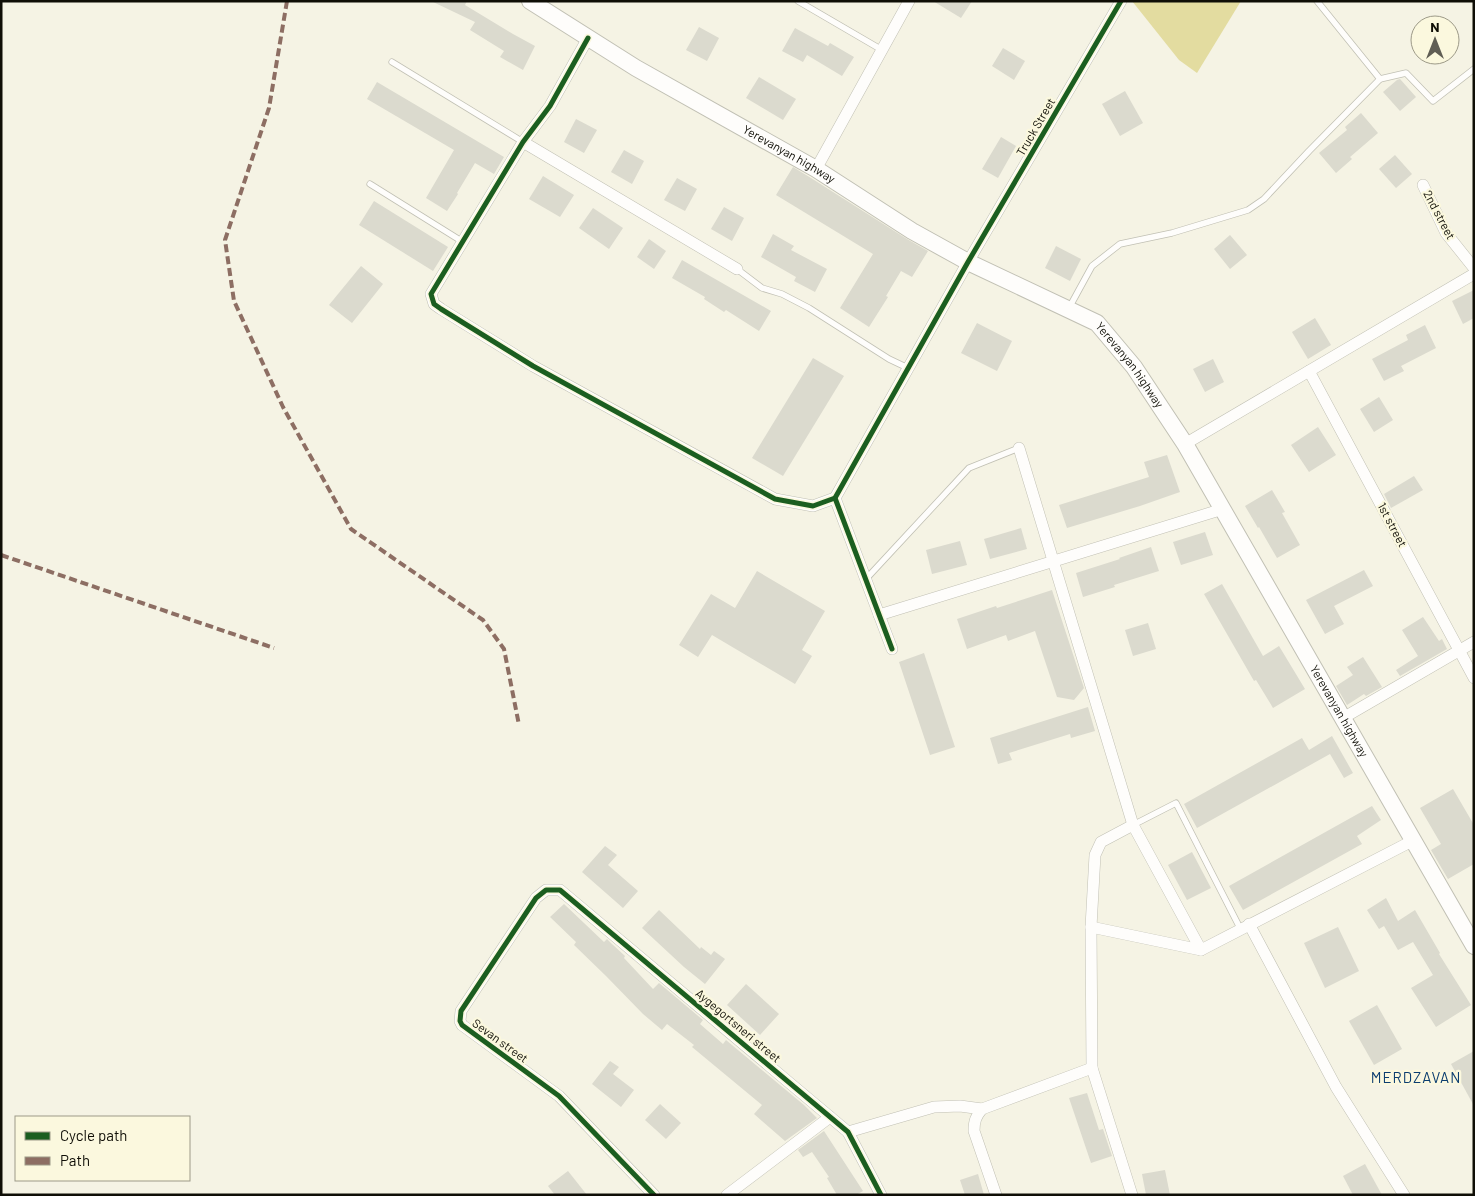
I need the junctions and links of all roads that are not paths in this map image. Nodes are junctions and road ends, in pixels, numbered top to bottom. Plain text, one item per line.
1 (530, 1) edge
2 (798, 1) edge
3 (909, 1) edge
4 (1121, 1) edge
5 (1317, 1) edge
6 (588, 38) junction
7 (882, 50) junction
8 (392, 62) dead end
9 (1474, 70) edge
10 (1380, 80) junction
11 (523, 142) junction
12 (816, 169) junction
13 (370, 184) dead end
14 (1423, 185) dead end
15 (463, 242) junction
16 (968, 262) junction
17 (1474, 268) edge
18 (737, 270) joint
19 (1474, 274) edge
20 (1068, 310) junction
21 (908, 368) junction
22 (1310, 371) junction
23 (1185, 444) junction
24 (1019, 448) joint
25 (835, 498) junction
26 (1223, 509) junction
27 (1053, 561) junction
28 (866, 579) junction
29 (879, 615) junction
30 (1474, 642) edge
31 (892, 648) dead end
32 (1459, 650) junction
33 (1474, 678) edge
34 (1343, 718) junction
35 (1133, 825) junction
36 (1414, 840) junction
37 (560, 890) joint
38 (1091, 927) junction
39 (1245, 927) junction
40 (1474, 946) edge
41 (1201, 950) junction
42 (1092, 1068) junction
43 (982, 1109) junction
44 (830, 1117) junction
45 (848, 1132) junction
46 (654, 1195) edge
47 (727, 1195) edge
48 (881, 1195) edge
49 (996, 1195) edge
50 (1132, 1195) edge
51 (1404, 1195) edge

1 - 6 main road, Yerevanyan highway
2 - 7 lane
3 - 7 street
4 - 16 street, Truck Street
5 - 10 lane
6 - 11 street
6 - 12 main road, Yerevanyan highway
7 - 12 street
8 - 11 lane
9 - 10 lane
10 - 20 lane
11 - 15 street
11 - 18 street
12 - 16 main road, Yerevanyan highway
13 - 15 lane
14 - 17 street, 2nd street
15 - 25 street
16 - 20 main road, Yerevanyan highway
16 - 21 street, Truck Street
18 - 21 lane
19 - 22 street
20 - 23 main road, Yerevanyan highway
21 - 25 street, Truck Street
22 - 23 street
22 - 32 street, 1st street
23 - 26 main road, Yerevanyan highway
24 - 27 street
24 - 28 lane
25 - 28 street
26 - 27 street
26 - 34 main road, Yerevanyan highway
27 - 29 street
27 - 35 street
28 - 29 street
29 - 31 street
30 - 32 street
32 - 33 street, 1st street
32 - 34 street
34 - 36 main road, Yerevanyan highway
35 - 38 street
35 - 39 lane
35 - 41 street
36 - 39 street
36 - 40 main road, Yerevanyan highway
37 - 44 street, Aygegortsneri street
37 - 46 street, Sevan street
38 - 41 street
38 - 42 street
39 - 41 street
39 - 51 street
42 - 43 street
42 - 50 street
43 - 45 street
43 - 49 street
44 - 45 street, Aygegortsneri street
44 - 47 street
45 - 48 street, Aygegortsneri street

